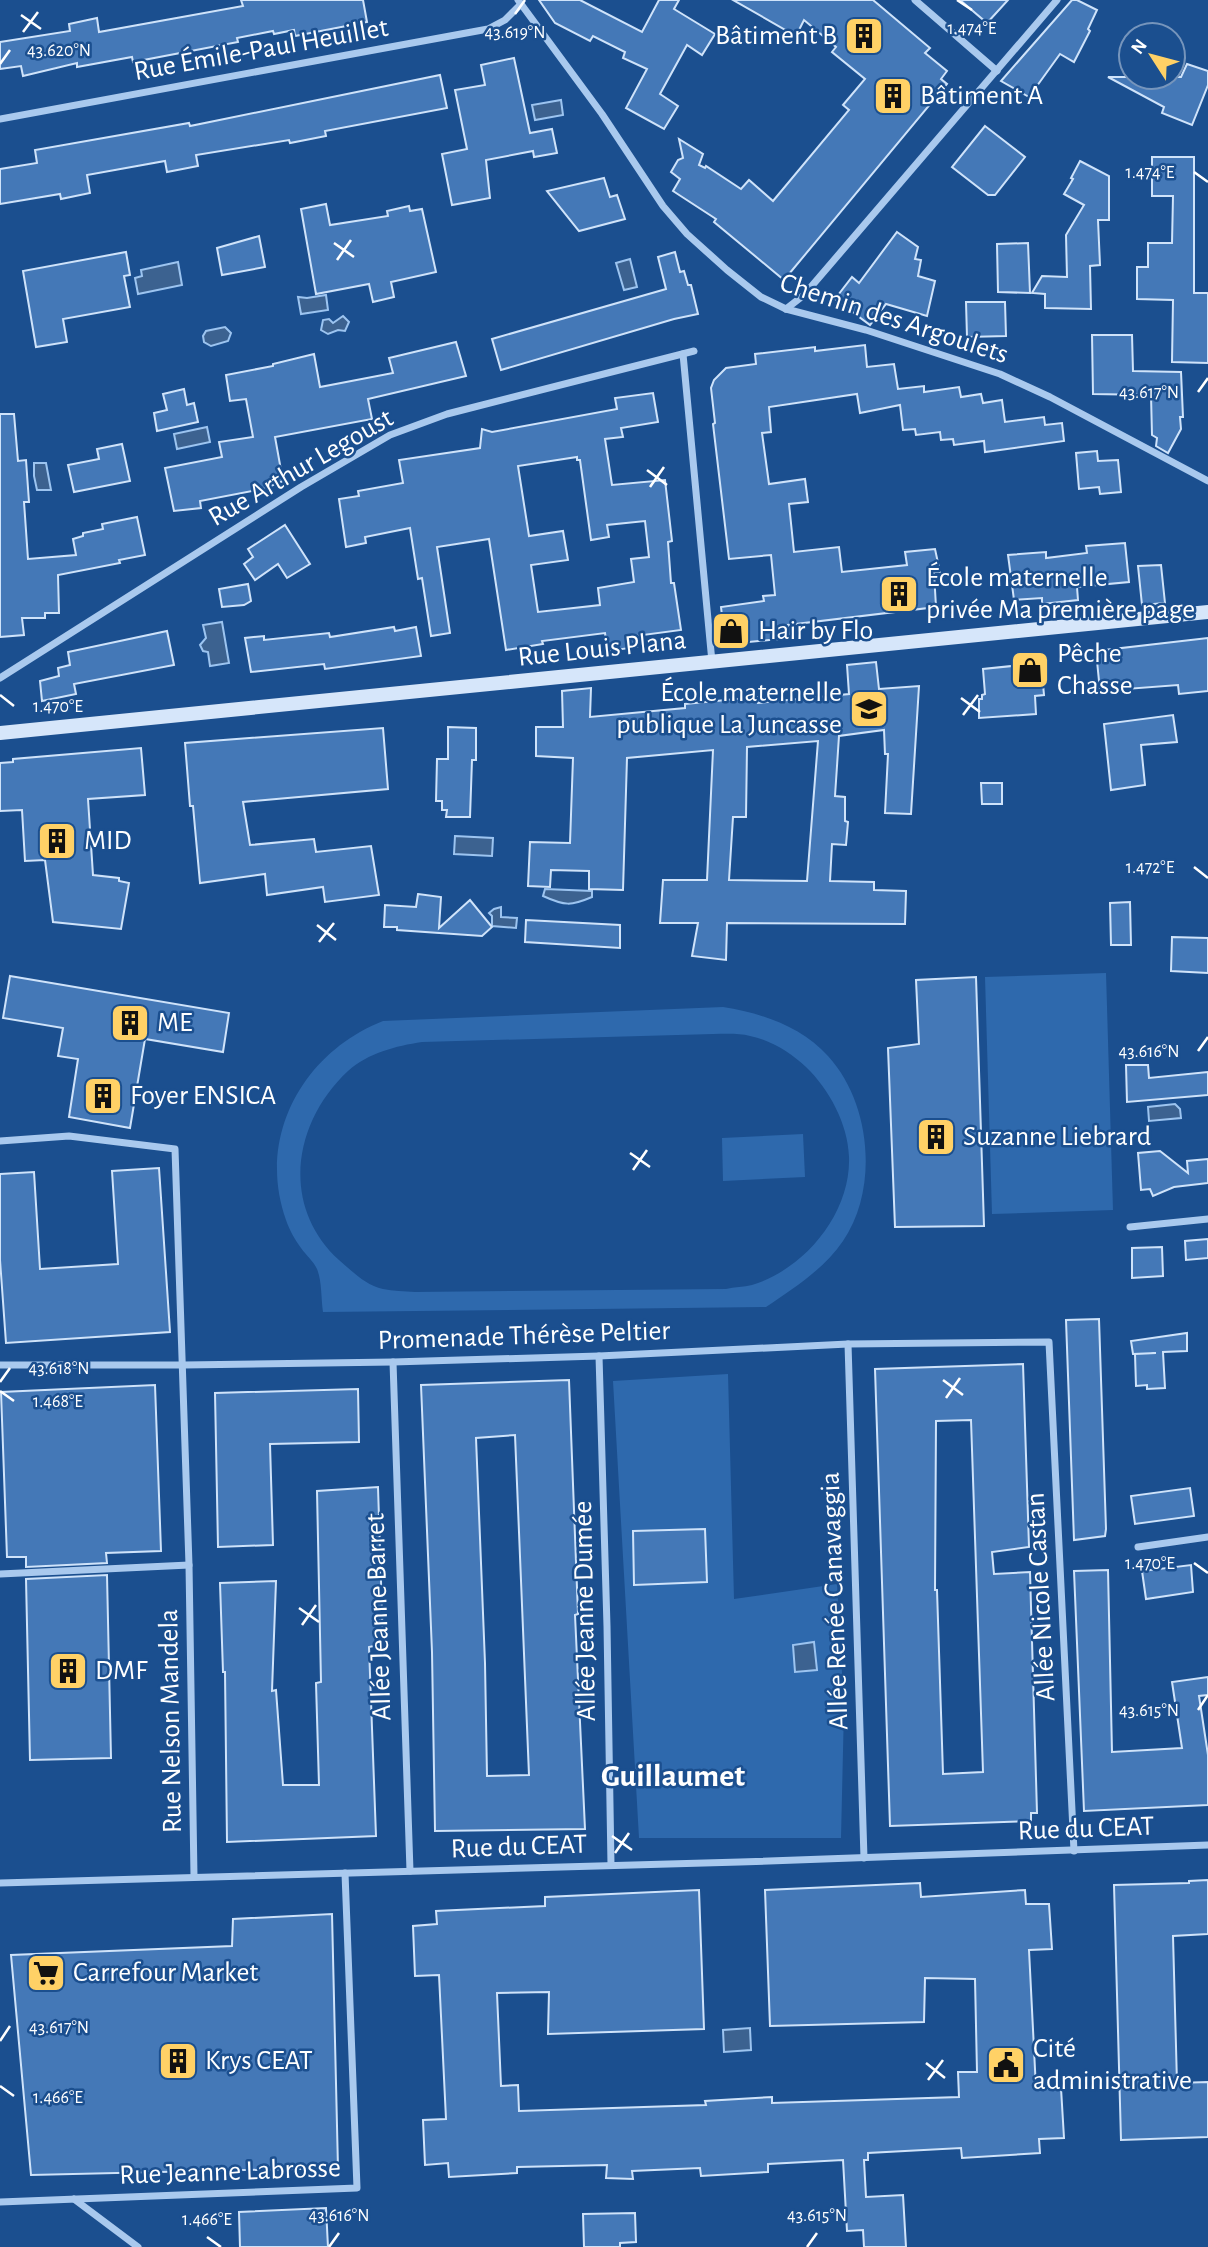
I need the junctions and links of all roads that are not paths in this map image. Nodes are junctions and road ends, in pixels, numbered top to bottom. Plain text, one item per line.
1 (915, 0) edge
2 (1057, 0) edge
3 (519, 2) edge
4 (997, 71) junction
5 (0, 119) edge
6 (786, 309) junction
7 (694, 351) dead end
8 (683, 354) junction
9 (1208, 481) edge
10 (1208, 612) edge
11 (712, 662) junction
12 (0, 678) edge
13 (0, 733) edge
14 (0, 1141) edge
15 (1208, 1219) edge
16 (1130, 1227) dead end
17 (1049, 1342) joint
18 (848, 1344) junction
19 (599, 1356) junction
20 (393, 1362) junction
21 (0, 1365) edge
22 (184, 1365) junction
23 (1208, 1537) edge
24 (1138, 1547) dead end
25 (189, 1565) junction
26 (0, 1574) edge
27 (1208, 1844) edge
28 (1074, 1851) junction
29 (864, 1858) junction
30 (611, 1865) junction
31 (410, 1871) junction
32 (345, 1873) junction
33 (194, 1877) junction
34 (0, 1882) edge
35 (73, 2199) junction
36 (0, 2202) edge
37 (138, 2247) edge

1 - 4 street
2 - 4 street
3 - 5 street, Rue Émile-Paul Heuillet
3 - 6 street, Chemin des Argoulets
4 - 6 street
6 - 9 street, Chemin des Argoulets
7 - 8 street, Rue Arthur Legoust
8 - 11 street
8 - 12 street, Rue Arthur Legoust
10 - 11 street, Rue Louis Plana
11 - 13 street, Rue Louis Plana
14 - 22 street, Rue Nelson Mandela
15 - 16 street
17 - 18 street, Promenade Thérèse Peltier
17 - 28 street, Allée Nicole Castan
18 - 19 street, Promenade Thérèse Peltier
18 - 29 street, Allée Renée Canavaggia
19 - 20 street, Promenade Thérèse Peltier
19 - 30 street, Allée Jeanne Dumée
20 - 22 street, Promenade Thérèse Peltier
20 - 31 street, Allée Jeanne Barret
21 - 22 street, Promenade Thérèse Peltier
22 - 25 street, Rue Nelson Mandela
23 - 24 street
25 - 26 street
25 - 33 street, Rue Nelson Mandela
27 - 28 street, Rue du CEAT
28 - 29 street, Rue du CEAT
29 - 30 street, Rue du CEAT
30 - 31 street, Rue du CEAT
31 - 32 street, Rue du CEAT
32 - 33 street, Rue du CEAT
32 - 35 street, Rue Jeanne Labrosse
33 - 34 street, Rue du CEAT
35 - 36 street, Rue Jeanne Labrosse
35 - 37 street

